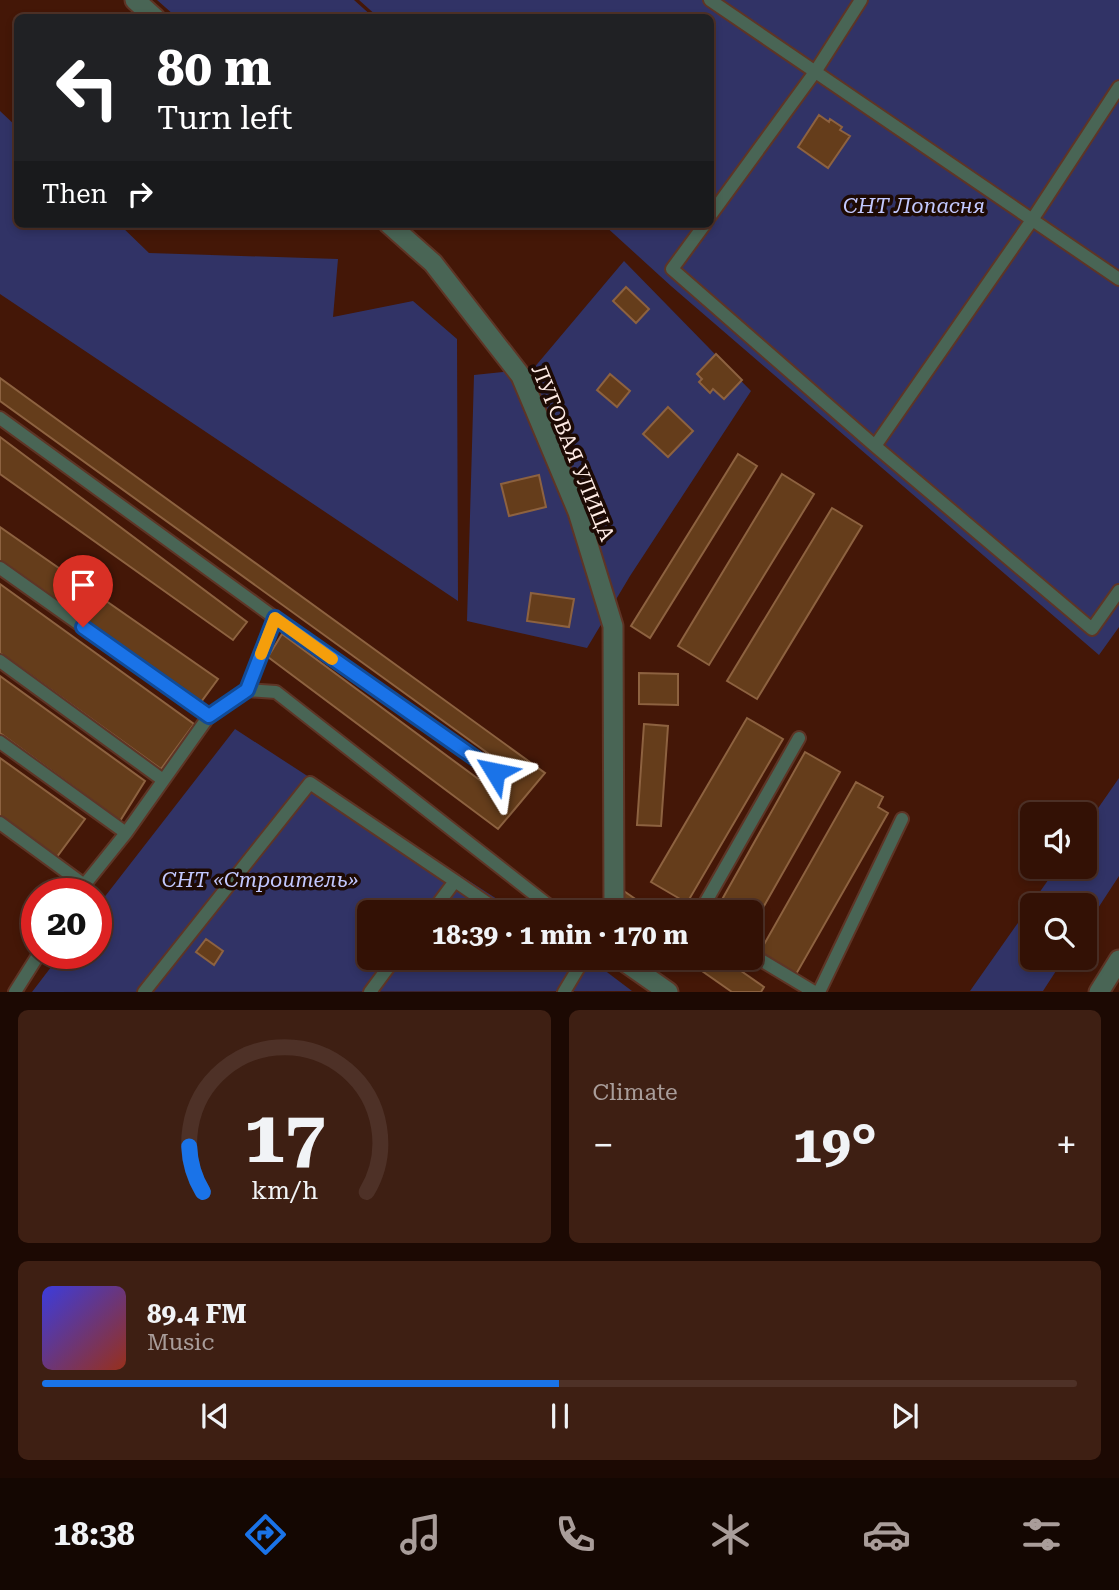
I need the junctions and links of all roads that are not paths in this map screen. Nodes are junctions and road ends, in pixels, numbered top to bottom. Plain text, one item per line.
1 (135, 0) edge
2 (710, 0) edge
3 (861, 0) edge
4 (151, 14) edge
5 (815, 72) junction
6 (1119, 88) edge
7 (714, 211) edge
8 (1032, 220) junction
9 (394, 228) edge
10 (702, 228) edge
11 (1119, 279) edge
12 (0, 418) edge
13 (875, 446) junction
14 (0, 568) edge
15 (1119, 591) edge
16 (275, 618) junction
17 (0, 661) edge
18 (247, 690) junction
19 (209, 716) junction
20 (799, 738) dead end
21 (0, 742) edge
22 (495, 772) dead end
23 (163, 780) junction
24 (902, 819) dead end
25 (0, 823) edge
26 (126, 833) junction
27 (67, 878) edge
28 (89, 878) edge
29 (455, 881) junction
30 (441, 900) edge
31 (483, 900) edge
32 (542, 900) edge
33 (614, 900) edge
34 (706, 900) edge
35 (1119, 960) edge
36 (763, 961) edge
37 (30, 969) edge
38 (386, 970) edge
39 (577, 970) edge
40 (637, 970) edge
41 (15, 992) edge
42 (144, 992) edge
43 (369, 992) edge
44 (564, 992) edge
45 (668, 992) edge
46 (816, 992) edge
47 (1098, 992) edge

1 - 4 street
2 - 5 lane
3 - 5 lane
5 - 7 lane
5 - 8 lane
6 - 8 lane
8 - 11 lane
8 - 13 lane
9 - 33 street, ЛУГОВАЯ УЛИЦА
10 - 13 lane
12 - 16 lane
13 - 15 lane
14 - 19 lane
16 - 18 lane
16 - 22 lane
17 - 23 lane
18 - 19 lane
18 - 32 lane
19 - 23 lane
20 - 34 lane
21 - 26 lane
23 - 26 lane
24 - 46 lane
25 - 27 lane
26 - 28 lane
29 - 30 lane
29 - 31 lane
29 - 42 lane
35 - 47 street
36 - 46 lane
37 - 41 lane
38 - 43 lane
39 - 44 lane
40 - 45 street

